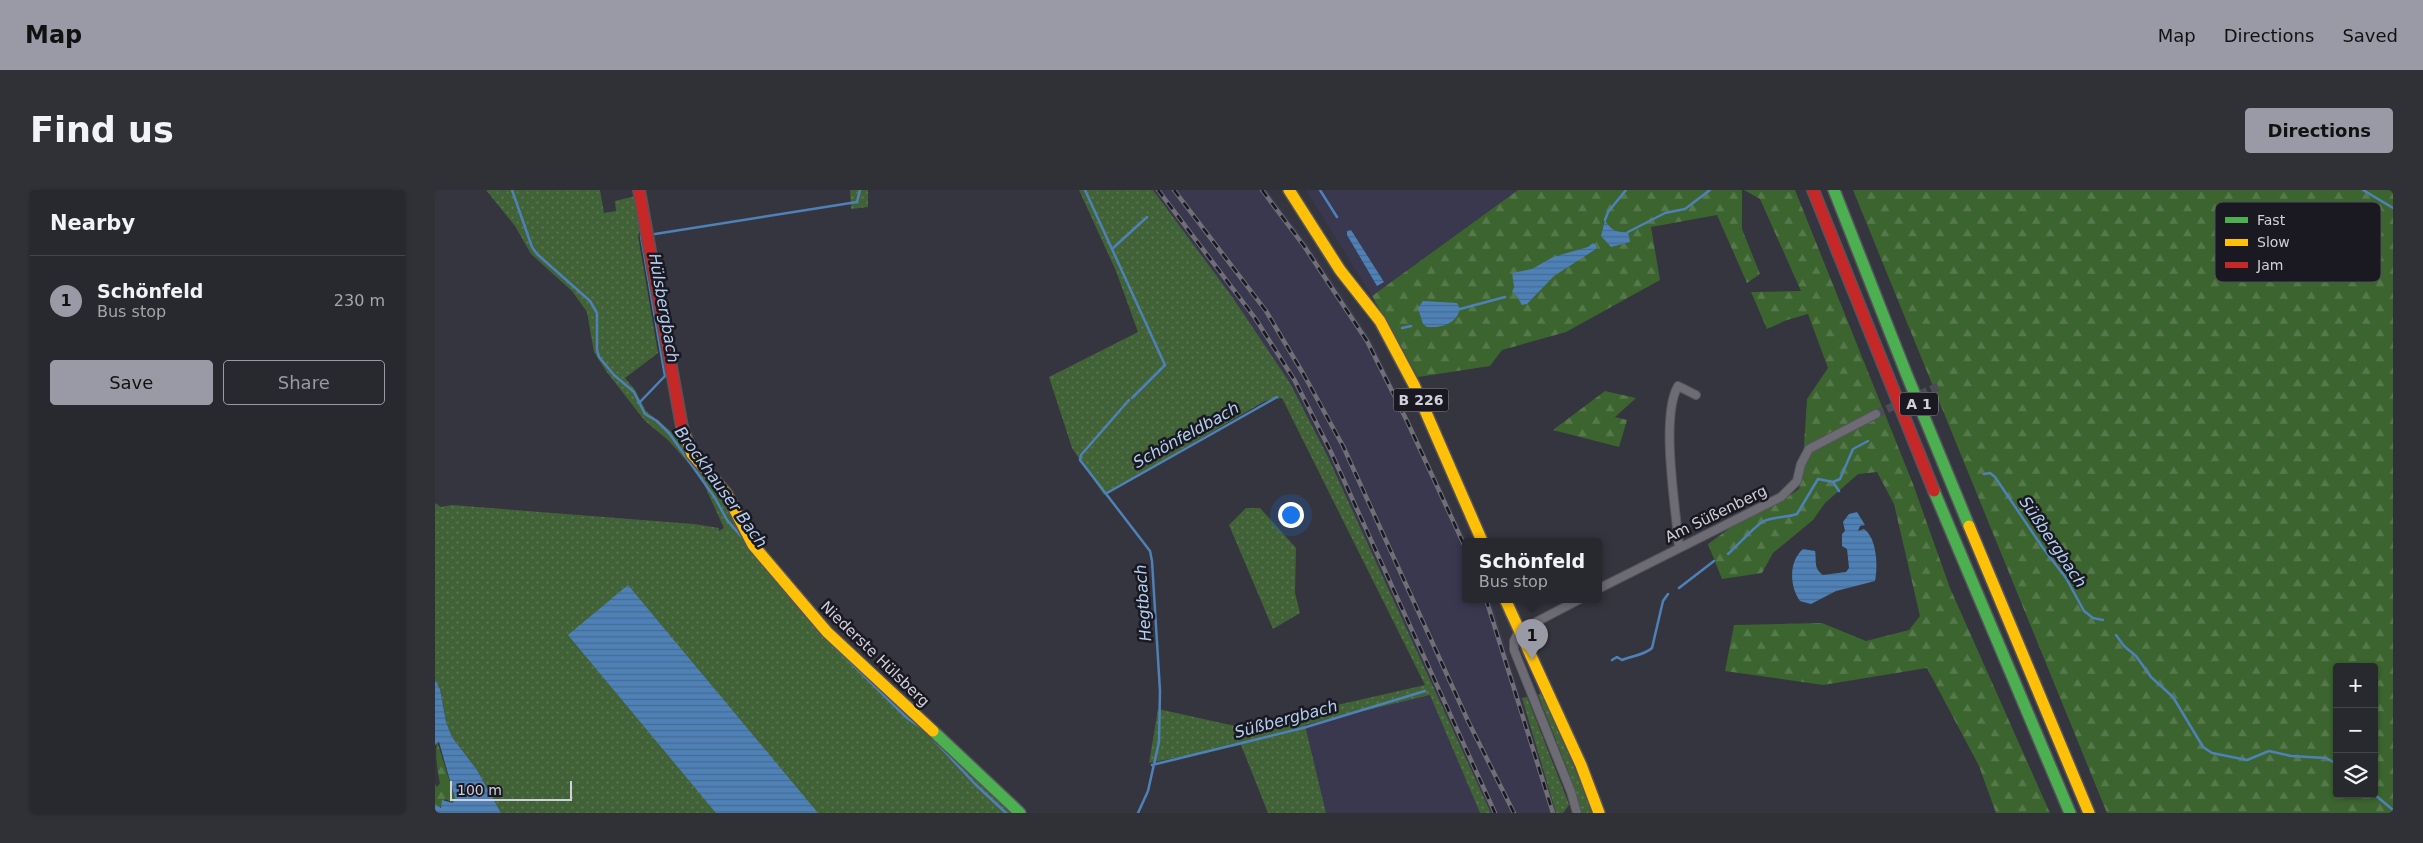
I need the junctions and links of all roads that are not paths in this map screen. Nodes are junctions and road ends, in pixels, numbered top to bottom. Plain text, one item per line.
1 (639, 190) edge
2 (1289, 190) edge
3 (1805, 190) edge
4 (1813, 190) edge
5 (1833, 190) edge
6 (1829, 235) junction
7 (1696, 395) dead end
8 (1877, 414) tunnel mouth
9 (1481, 538) edge
10 (1679, 547) junction
11 (1602, 587) edge
12 (1507, 603) edge
13 (1572, 603) edge
14 (1519, 631) junction
15 (1020, 813) edge
16 (1577, 813) edge
17 (1599, 813) edge
18 (2070, 813) edge
19 (2089, 813) edge

1 - 15 main road, Niederste Hülsberg
2 - 9 main road, B 226
3 - 6 main road
4 - 6 main road, A 1
5 - 19 main road, A 1
6 - 18 main road, A 1
7 - 10 street
8 - 10 street, Am Süßenberg
10 - 11 street, Am Süßenberg
12 - 14 main road
13 - 14 street
14 - 16 street
14 - 17 main road

